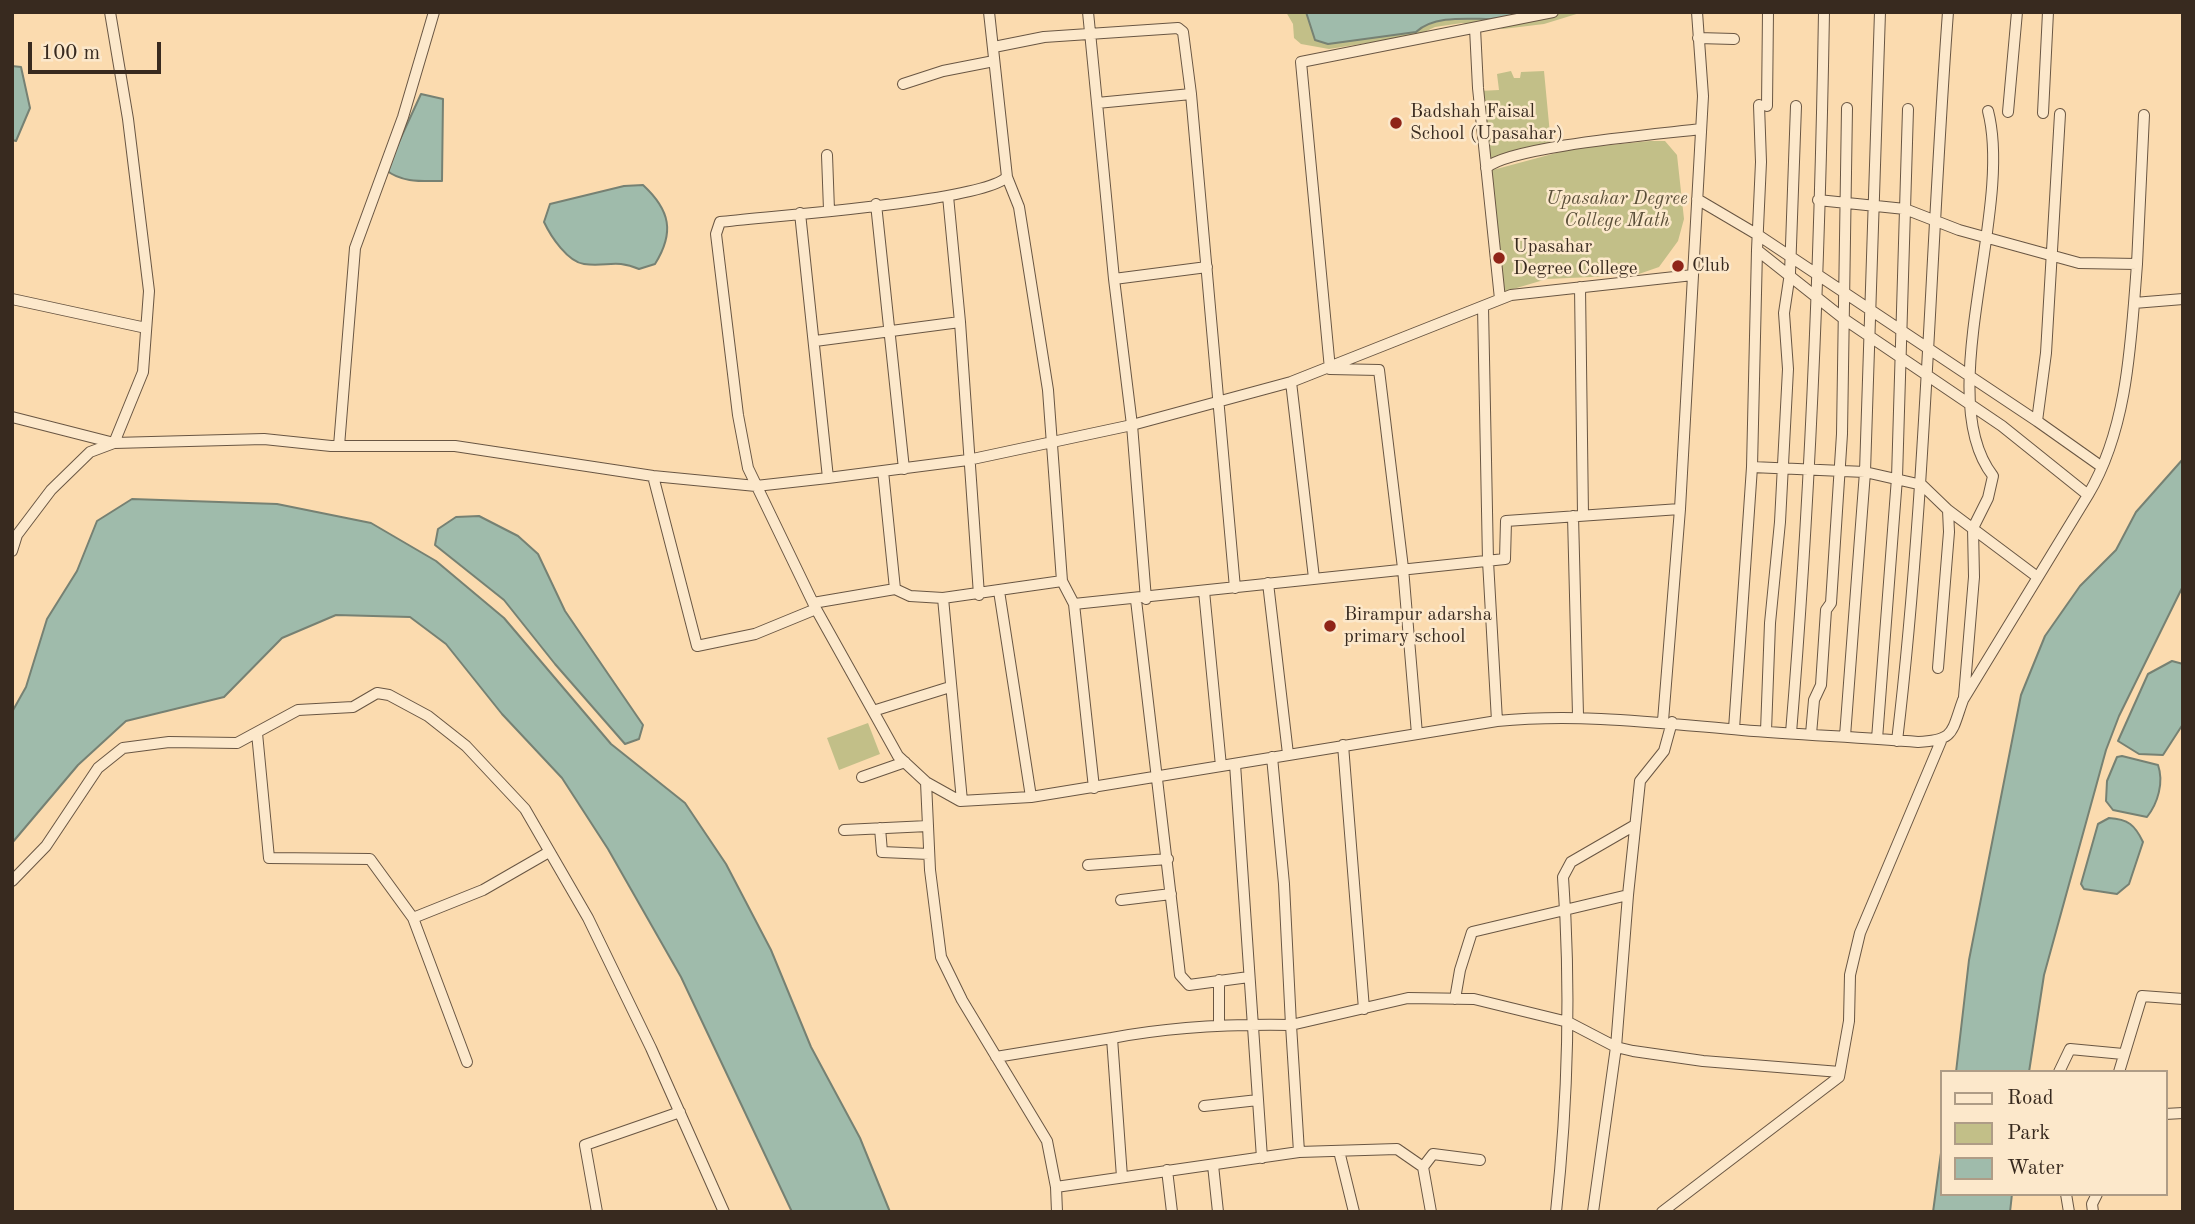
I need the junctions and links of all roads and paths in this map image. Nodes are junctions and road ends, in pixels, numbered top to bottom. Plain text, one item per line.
1 (110, 12) edge
2 (435, 12) edge
3 (989, 12) edge
4 (1088, 12) edge
5 (1553, 12) edge
6 (1697, 12) edge
7 (1769, 12) edge
8 (1824, 12) edge
9 (1880, 12) edge
10 (1948, 12) edge
11 (2017, 12) edge
12 (2048, 12) edge
13 (1475, 28) junction
14 (1090, 36) junction
15 (1699, 38) junction
16 (1734, 39) dead end
17 (993, 47) junction
18 (994, 61) junction
19 (903, 85) dead end
20 (1191, 94) junction
21 (1097, 103) junction
22 (1796, 106) dead end
23 (1847, 108) dead end
24 (1908, 109) dead end
25 (1988, 111) dead end
26 (2008, 112) dead end
27 (2043, 113) dead end
28 (2060, 114) dead end
29 (2144, 115) dead end
30 (1701, 129) junction
31 (827, 155) dead end
32 (1486, 168) junction
33 (1007, 177) junction
34 (948, 196) junction
35 (1697, 199) junction
36 (1818, 200) junction
37 (876, 204) junction
38 (1846, 205) junction
39 (1873, 206) junction
40 (1905, 209) junction
41 (829, 210) junction
42 (800, 213) junction
43 (1935, 219) junction
44 (1758, 235) junction
45 (1988, 238) junction
46 (1757, 250) junction
47 (2052, 255) junction
48 (1790, 257) junction
49 (2137, 264) junction
50 (1207, 267) junction
51 (1790, 273) junction
52 (1815, 274) junction
53 (1693, 275) junction
54 (1114, 279) junction
55 (1580, 287) junction
56 (1845, 294) junction
57 (1814, 295) junction
58 (12, 299) edge
59 (1500, 299) junction
60 (2183, 299) edge
61 (2134, 303) junction
62 (1483, 307) junction
63 (1871, 310) junction
64 (1844, 319) junction
65 (960, 322) junction
66 (146, 328) junction
67 (1901, 329) junction
68 (889, 331) junction
69 (1869, 337) junction
70 (815, 341) junction
71 (1928, 348) junction
72 (1901, 359) junction
73 (1331, 369) junction
74 (1927, 377) junction
75 (1971, 377) junction
76 (1290, 383) junction
77 (1216, 402) junction
78 (1968, 402) junction
79 (12, 417) edge
80 (2038, 421) junction
81 (1132, 425) junction
82 (114, 443) junction
83 (1050, 444) junction
84 (339, 446) junction
85 (968, 460) junction
86 (1752, 467) junction
87 (2102, 467) junction
88 (904, 469) junction
89 (1781, 469) junction
90 (1810, 470) junction
91 (883, 471) junction
92 (1839, 472) junction
93 (1865, 472) junction
94 (653, 476) junction
95 (828, 478) junction
96 (1897, 478) junction
97 (1922, 485) junction
98 (756, 486) junction
99 (2088, 495) junction
100 (1680, 509) junction
101 (1948, 510) junction
102 (1578, 516) junction
103 (1973, 528) junction
104 (12, 551) edge
105 (1488, 561) junction
106 (1403, 568) junction
107 (2036, 576) junction
108 (1314, 578) junction
109 (1062, 581) junction
110 (1268, 583) junction
111 (1235, 588) junction
112 (895, 589) junction
113 (999, 591) junction
114 (1204, 592) junction
115 (979, 595) junction
116 (943, 598) junction
117 (1141, 599) junction
118 (1074, 604) junction
119 (815, 606) junction
120 (1938, 668) dead end
121 (950, 687) junction
122 (1963, 700) junction
123 (873, 711) junction
124 (1577, 715) junction
125 (1497, 721) junction
126 (1667, 721) junction
127 (1734, 729) junction
128 (1766, 732) junction
129 (257, 733) junction
130 (1791, 733) junction
131 (1417, 734) junction
132 (1811, 734) junction
133 (1846, 736) junction
134 (1877, 739) junction
135 (1897, 741) junction
136 (1941, 741) junction
137 (1343, 745) junction
138 (1288, 754) junction
139 (1272, 757) junction
140 (905, 762) junction
141 (1235, 764) junction
142 (1220, 766) junction
143 (862, 777) dead end
144 (1159, 778) junction
145 (926, 782) junction
146 (1094, 788) junction
147 (1031, 797) junction
148 (962, 801) junction
149 (1635, 825) junction
150 (928, 826) junction
151 (880, 828) junction
152 (844, 830) dead end
153 (549, 852) junction
154 (882, 852) junction
155 (929, 854) junction
156 (1168, 859) junction
157 (872, 860) dead end
158 (1088, 865) dead end
159 (12, 881) edge
160 (1171, 894) junction
161 (1628, 895) junction
162 (1121, 900) dead end
163 (1565, 911) junction
164 (413, 918) junction
165 (1249, 977) junction
166 (1219, 981) junction
167 (1455, 999) junction
168 (2183, 999) edge
169 (1364, 1009) junction
170 (1568, 1022) junction
171 (1252, 1024) junction
172 (1290, 1025) junction
173 (1219, 1026) junction
174 (1112, 1038) junction
175 (1616, 1047) junction
176 (2123, 1054) junction
177 (996, 1057) junction
178 (467, 1062) dead end
179 (2060, 1070) edge
180 (2119, 1070) edge
181 (1840, 1072) junction
182 (1258, 1100) junction
183 (1204, 1106) dead end
184 (680, 1112) junction
185 (1339, 1151) junction
186 (1299, 1152) junction
187 (1262, 1157) junction
188 (1480, 1160) dead end
189 (1213, 1165) junction
190 (1423, 1167) junction
191 (1167, 1170) junction
192 (1122, 1177) junction
193 (1056, 1187) junction
194 (1428, 1211) edge
195 (597, 1212) edge
196 (724, 1212) edge
197 (1057, 1212) edge
198 (1172, 1212) edge
199 (1218, 1212) edge
200 (1354, 1212) edge
201 (1556, 1212) edge
202 (1593, 1212) edge
203 (1662, 1212) edge

1 - 66 street
2 - 84 street
3 - 17 street
4 - 14 street
5 - 13 street
6 - 15 street
7 - 44 street
8 - 36 street
9 - 39 street
10 - 43 street
11 - 26 street
12 - 27 street
13 - 32 street
13 - 73 street
14 - 17 street
14 - 20 street
14 - 21 street
15 - 16 street
15 - 30 street
17 - 18 street
18 - 19 street
18 - 33 street
20 - 21 street
20 - 50 street
21 - 54 street
22 - 48 street
23 - 38 street
24 - 40 street
25 - 45 street
28 - 47 street
29 - 49 street
30 - 32 street
30 - 35 street
31 - 41 street
32 - 59 street
33 - 34 street
33 - 83 street
34 - 37 street
34 - 65 street
35 - 44 street
35 - 53 street
36 - 38 street
36 - 52 street
37 - 41 street
37 - 68 street
38 - 39 street
38 - 56 street
39 - 40 street
39 - 63 street
40 - 43 street
40 - 67 street
41 - 42 street
42 - 70 street
42 - 98 street
43 - 45 street
43 - 71 street
44 - 46 street
44 - 48 street
45 - 47 street
45 - 75 street
46 - 51 street
46 - 86 street
47 - 49 street
47 - 80 street
48 - 51 street
48 - 52 street
49 - 61 street
50 - 54 street
50 - 77 street
51 - 57 street
51 - 89 street
52 - 56 street
52 - 57 street
53 - 55 street
53 - 100 street
54 - 81 street
55 - 59 street
55 - 102 street
56 - 63 street
56 - 64 street
57 - 64 street
57 - 90 street
58 - 66 street
59 - 62 street
60 - 61 street
61 - 87 street
62 - 73 street
62 - 105 street
63 - 67 street
63 - 69 street
64 - 69 street
64 - 92 street
65 - 68 street
65 - 85 street
66 - 82 street
67 - 71 street
67 - 72 street
68 - 70 street
68 - 88 street
69 - 72 street
69 - 93 street
70 - 95 street
71 - 74 street
71 - 75 street
72 - 74 street
72 - 96 street
73 - 76 street
73 - 106 street
74 - 78 street
74 - 97 street
75 - 78 street
75 - 80 street
76 - 77 street
76 - 108 street
77 - 81 street
77 - 111 street
78 - 99 street
78 - 103 street
79 - 82 street
80 - 87 street
81 - 83 street
81 - 117 street
82 - 84 street
82 - 104 street
83 - 85 street
83 - 109 street
84 - 94 street
85 - 88 street
85 - 115 street
86 - 89 street
86 - 127 street
87 - 99 street
88 - 91 street
89 - 90 street
89 - 128 street
90 - 92 street
90 - 130 street
91 - 95 street
91 - 112 street
92 - 93 street
92 - 132 street
93 - 96 street
93 - 133 street
94 - 98 street
94 - 119 street
95 - 98 street
96 - 97 street
96 - 134 street
97 - 101 street
97 - 135 street
98 - 119 street
99 - 107 street
100 - 102 street
100 - 126 street
101 - 103 street
101 - 120 street
102 - 105 street
102 - 124 street
103 - 107 street
103 - 122 street
105 - 106 street
105 - 125 street
106 - 108 street
106 - 131 street
107 - 122 street
108 - 110 street
109 - 113 street
109 - 118 street
110 - 111 street
110 - 138 street
111 - 114 street
112 - 116 street
112 - 119 street
113 - 115 street
113 - 147 street
114 - 117 street
114 - 142 street
115 - 116 street
116 - 121 street
117 - 118 street
117 - 144 street
118 - 146 street
119 - 123 street
121 - 123 street
121 - 148 street
122 - 136 street
123 - 140 street
124 - 125 street
124 - 126 street
125 - 131 street
126 - 127 street
126 - 149 street
127 - 128 street
128 - 130 street
129 - 153 street
129 - 159 street
129 - 164 street
130 - 132 street
131 - 137 street
132 - 133 street
133 - 134 street
134 - 135 street
135 - 136 street
136 - 181 street
137 - 138 street
137 - 169 street
138 - 139 street
139 - 141 street
139 - 172 street
140 - 143 street
140 - 145 street
141 - 142 street
141 - 165 street
142 - 144 street
144 - 146 street
144 - 156 street
145 - 148 street
145 - 150 street
146 - 147 street
147 - 148 street
149 - 161 street
149 - 163 street
150 - 151 street
150 - 155 street
151 - 152 street
151 - 154 street
153 - 164 street
153 - 184 street
154 - 155 street
154 - 157 street
155 - 177 street
156 - 158 street
156 - 160 street
160 - 162 street
160 - 166 street
161 - 163 street
161 - 175 street
163 - 167 street
163 - 170 street
164 - 178 street
165 - 166 street
165 - 171 street
166 - 173 street
167 - 169 street
167 - 170 street
168 - 176 street
169 - 172 street
170 - 175 street
170 - 201 street
171 - 172 street
171 - 173 street
171 - 182 street
172 - 186 street
173 - 174 street
174 - 177 street
174 - 192 street
175 - 181 street
175 - 202 street
176 - 179 street
176 - 180 street
177 - 193 street
181 - 203 street
182 - 183 street
182 - 187 street
184 - 195 street
184 - 196 street
185 - 186 street
185 - 190 street
185 - 200 street
186 - 187 street
187 - 189 street
188 - 190 street
189 - 191 street
189 - 199 street
190 - 194 street
191 - 192 street
191 - 198 street
192 - 193 street
193 - 197 street

